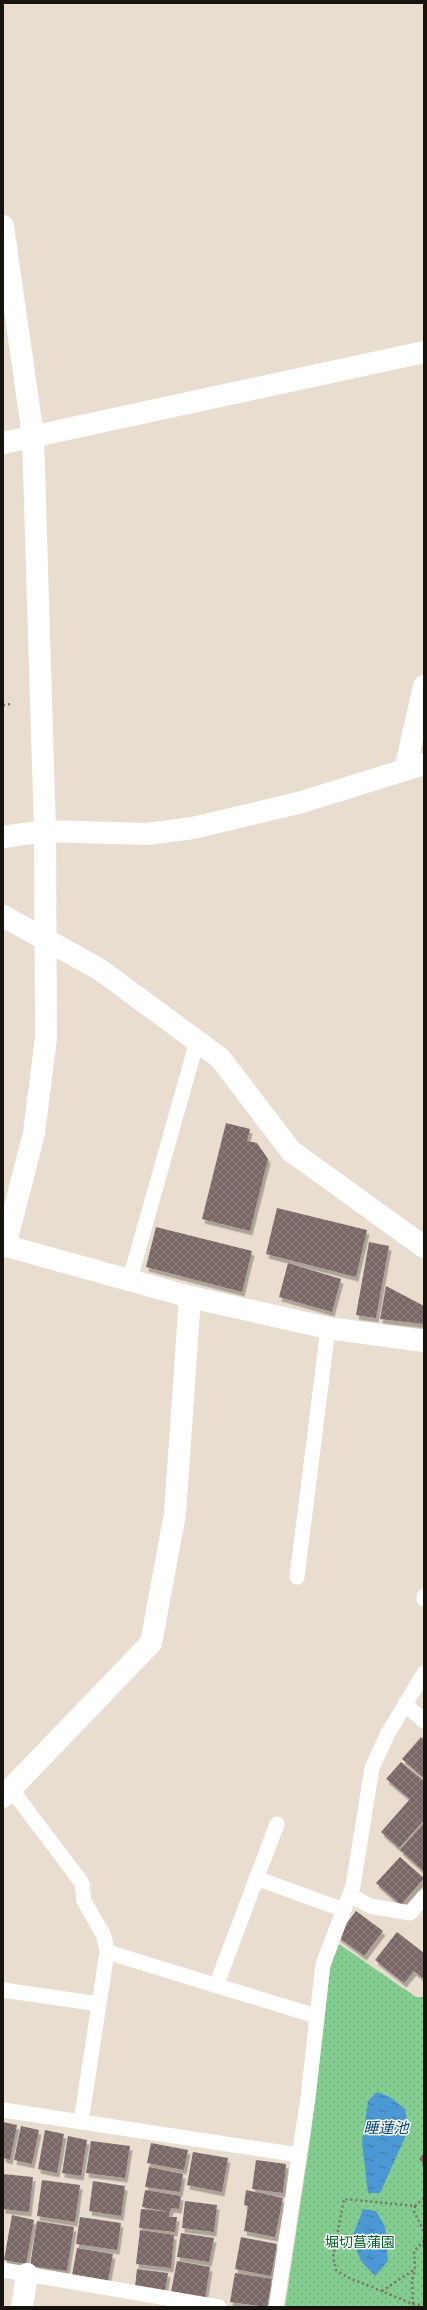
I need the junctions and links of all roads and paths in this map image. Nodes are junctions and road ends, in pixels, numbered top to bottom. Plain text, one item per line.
1 (3, 226) edge
2 (424, 352) edge
3 (34, 436) junction
4 (3, 443) edge
5 (424, 686) edge
6 (415, 767) edge
7 (45, 831) junction
8 (3, 837) edge
9 (3, 916) edge
10 (46, 938) junction
11 (197, 1041) junction
12 (4, 1245) edge
13 (424, 1247) edge
14 (130, 1279) junction
15 (190, 1297) junction
16 (328, 1328) junction
17 (424, 1341) edge
18 (297, 1577) dead end
19 (424, 1673) edge
20 (405, 1704) junction
21 (424, 1721) edge
22 (7, 1793) edge
23 (277, 1824) dead end
24 (256, 1878) junction
25 (350, 1895) junction
26 (424, 1897) edge
27 (344, 1910) junction
28 (107, 1952) junction
29 (216, 1986) junction
30 (3, 1990) edge
31 (99, 2004) junction
32 (316, 2016) junction
33 (3, 2110) edge
34 (81, 2122) junction
35 (299, 2155) junction
36 (424, 2198) edge
37 (415, 2206) junction
38 (424, 2232) edge
39 (424, 2241) edge
40 (415, 2269) junction
41 (3, 2270) edge
42 (27, 2274) junction
43 (382, 2291) junction
44 (413, 2304) junction
45 (424, 2305) edge
46 (22, 2307) edge
47 (219, 2307) edge
48 (276, 2307) edge

1 - 3 street
2 - 3 street
3 - 4 street
3 - 7 street
5 - 6 street
6 - 7 street
7 - 8 street
7 - 10 street
9 - 10 street
10 - 11 street
10 - 12 street
11 - 13 street
11 - 14 lane
12 - 14 street
14 - 15 street
15 - 16 street
15 - 22 street
16 - 17 street
16 - 18 lane
19 - 20 lane
20 - 21 lane
20 - 25 lane
22 - 28 lane
23 - 24 lane
24 - 27 lane
24 - 29 lane
25 - 26 lane
25 - 27 lane
27 - 32 lane
28 - 29 lane
28 - 31 lane
29 - 32 lane
30 - 31 lane
31 - 34 lane
32 - 35 lane
33 - 34 lane
34 - 35 lane
35 - 48 lane
36 - 37 path
37 - 38 path
37 - 43 path
39 - 40 path
40 - 43 path
40 - 44 path
41 - 42 lane
42 - 46 street
42 - 47 lane
43 - 44 path
44 - 45 path

